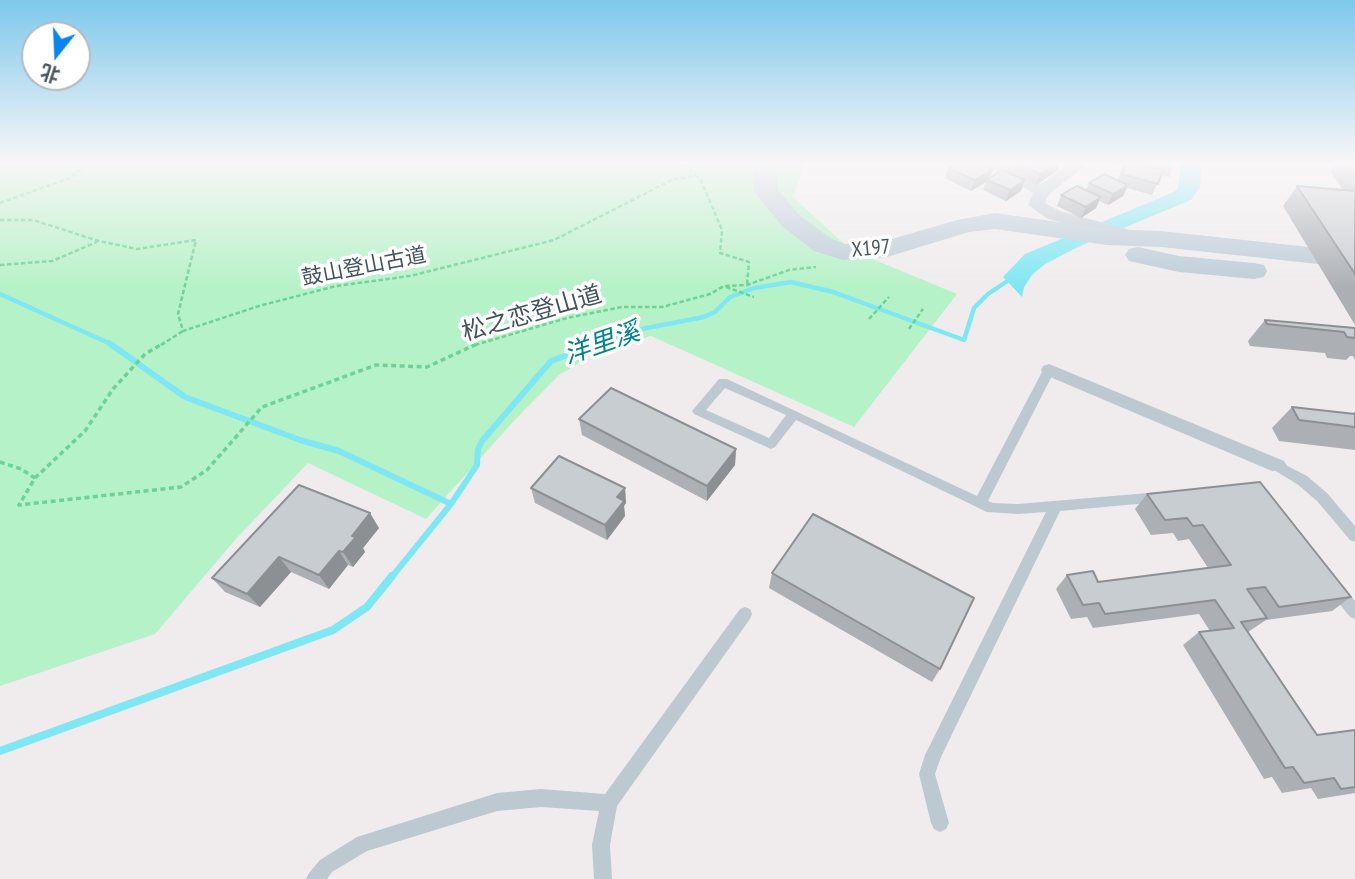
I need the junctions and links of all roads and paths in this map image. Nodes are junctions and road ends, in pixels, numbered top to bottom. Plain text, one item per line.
1 (625, 204) edge
2 (711, 204) edge
3 (777, 204) edge
4 (1036, 204) edge
5 (0, 220) edge
6 (1085, 233) junction
7 (99, 241) junction
8 (1355, 260) edge
9 (0, 265) edge
10 (816, 267) dead end
11 (1355, 280) edge
12 (747, 285) junction
13 (724, 286) junction
14 (754, 297) dead end
15 (889, 297) dead end
16 (923, 309) dead end
17 (869, 319) dead end
18 (909, 329) dead end
19 (183, 331) junction
20 (1049, 370) joint
21 (794, 414) junction
22 (0, 462) edge
23 (1278, 466) joint
24 (35, 478) junction
25 (1171, 496) edge
26 (980, 503) junction
27 (1055, 507) junction
28 (1355, 536) edge
29 (1330, 580) edge
30 (1355, 612) edge
31 (745, 614) dead end
32 (609, 803) junction
33 (940, 822) dead end
34 (315, 879) edge
35 (603, 879) edge

1 - 19 path, 鼓山登山古道
2 - 12 path
3 - 6 main road, X197 / X197
4 - 6 street
5 - 7 path
6 - 8 main road
6 - 11 main road
7 - 9 path
7 - 19 path
10 - 12 path, 松之恋登山道
12 - 13 path, 松之恋登山道
13 - 14 path
13 - 24 path, 松之恋登山道
15 - 17 path
16 - 18 path
19 - 24 path, 鼓山登山古道
20 - 23 street
20 - 26 lane
21 - 21 lane
21 - 26 lane
22 - 24 path
23 - 28 lane
25 - 27 lane
26 - 27 lane
27 - 33 lane
29 - 30 lane
31 - 32 lane
32 - 34 lane
32 - 35 lane

